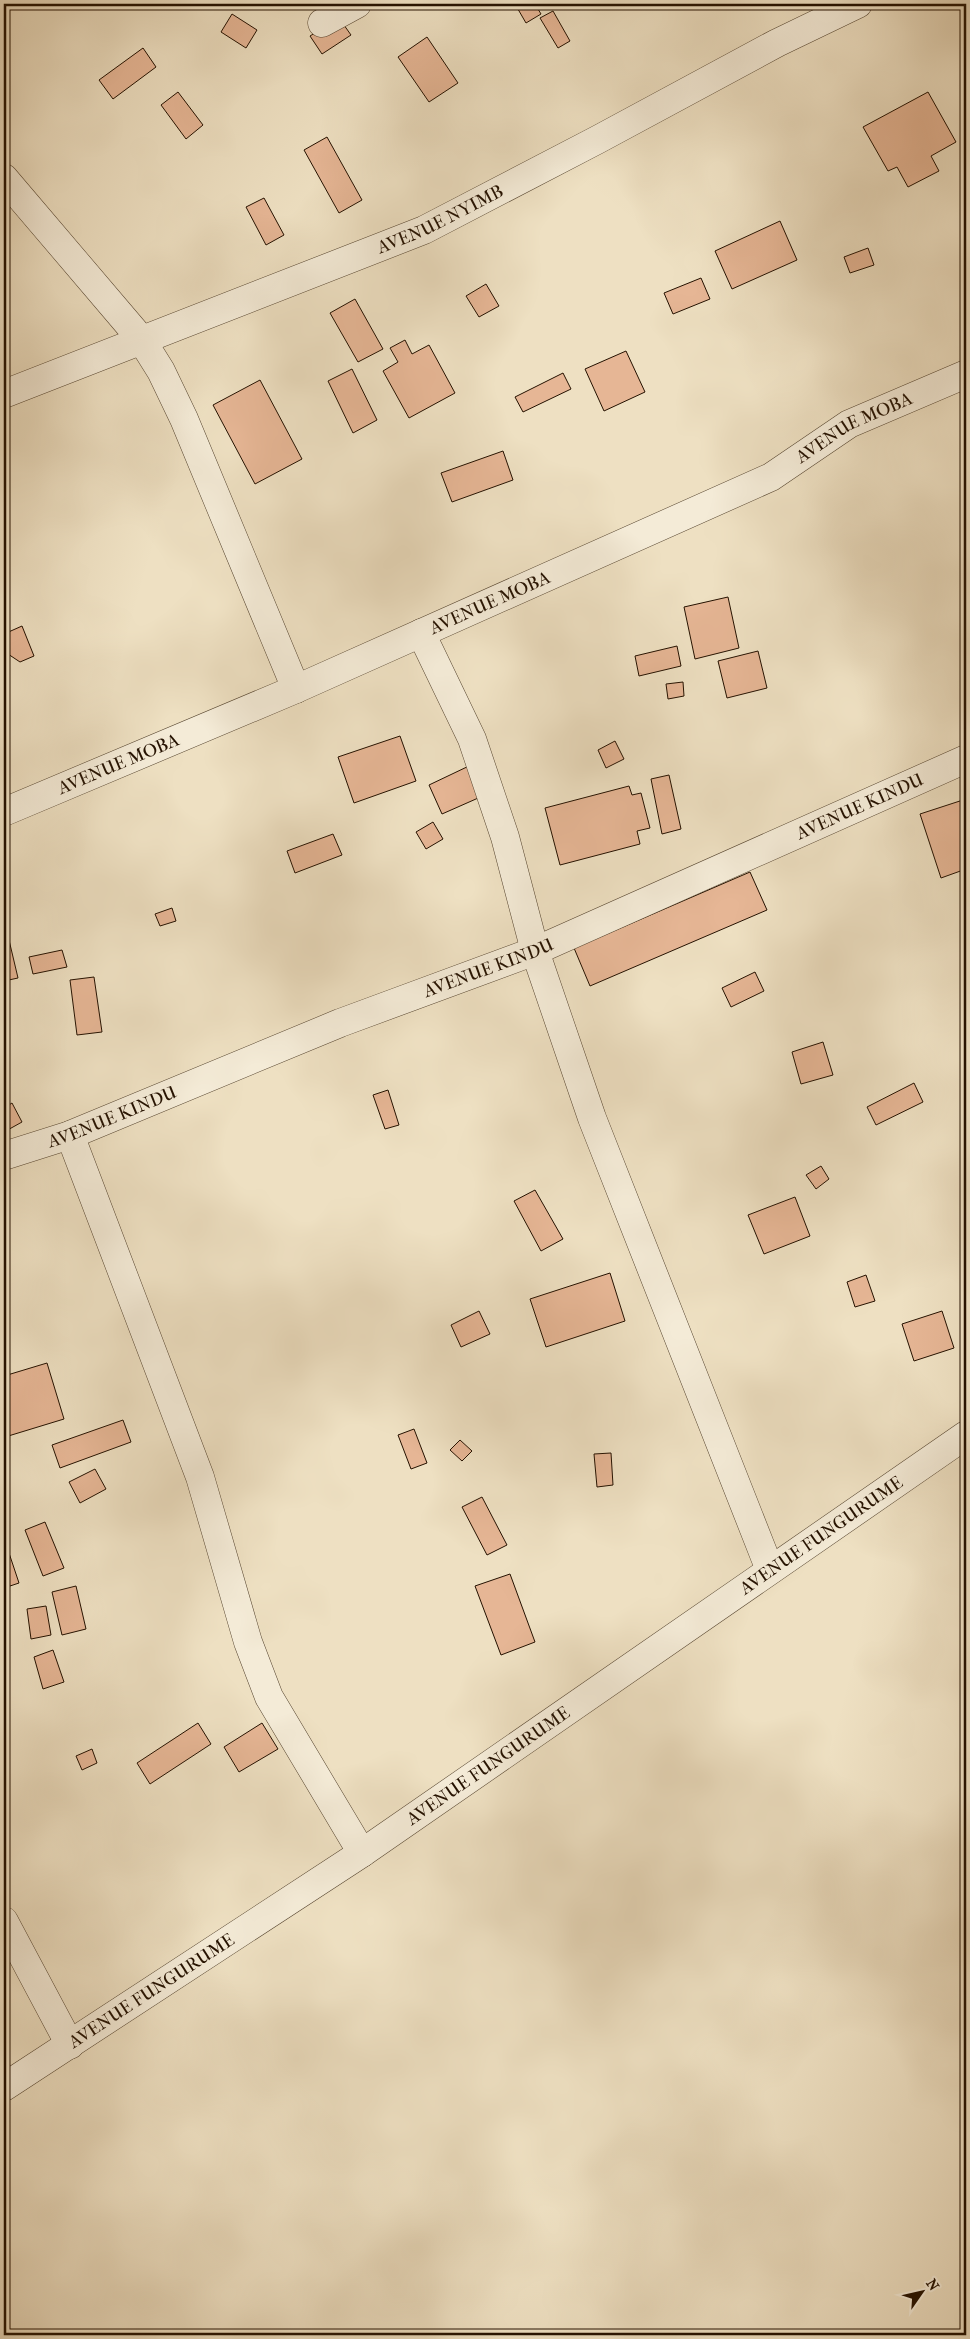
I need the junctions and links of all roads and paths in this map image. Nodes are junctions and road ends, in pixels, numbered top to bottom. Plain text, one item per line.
1 (357, 4) edge
2 (858, 4) edge
3 (322, 23) dead end
4 (4, 178) edge
5 (142, 339) junction
6 (966, 374) edge
7 (4, 394) edge
8 (420, 633) junction
9 (296, 689) junction
10 (966, 759) edge
11 (4, 812) edge
12 (535, 951) junction
13 (70, 1135) junction
14 (4, 1156) edge
15 (966, 1435) edge
16 (770, 1570) junction
17 (362, 1853) junction
18 (4, 1921) edge
19 (70, 2045) junction
20 (4, 2087) edge

1 - 3 street
2 - 5 street, AVENUE NYIMB
4 - 5 street
5 - 7 street, AVENUE NYIMB
5 - 9 street
6 - 8 street, AVENUE MOBA
8 - 9 street, AVENUE MOBA
8 - 12 street
9 - 11 street, AVENUE MOBA
10 - 12 street, AVENUE KINDU
12 - 13 street, AVENUE KINDU
12 - 16 street
13 - 14 street, AVENUE KINDU
13 - 17 street
15 - 16 street, AVENUE FUNGURUME
16 - 17 street, AVENUE FUNGURUME
17 - 19 street, AVENUE FUNGURUME
18 - 19 street
19 - 20 street, AVENUE FUNGURUME

